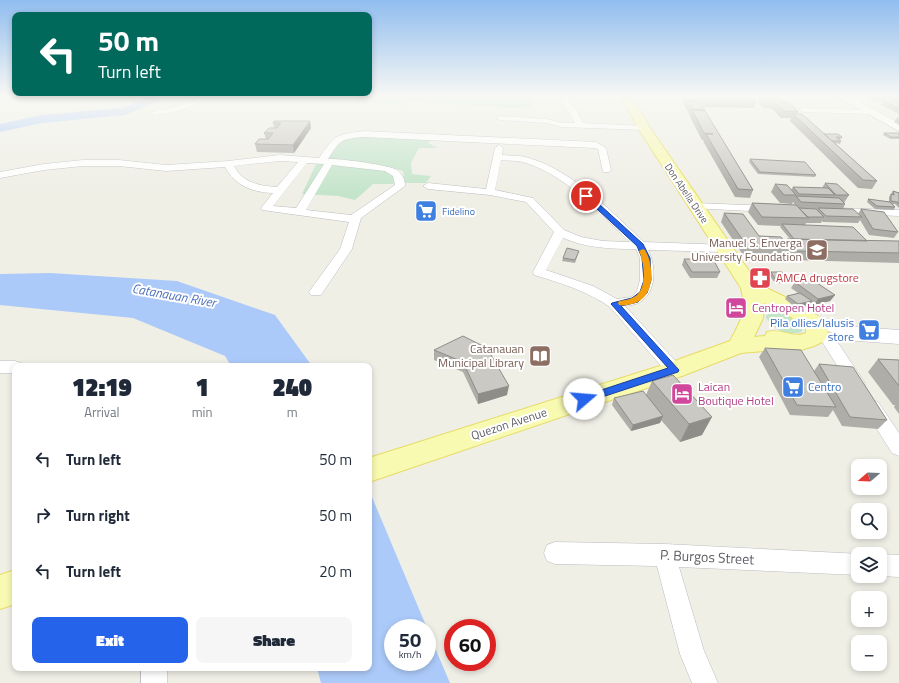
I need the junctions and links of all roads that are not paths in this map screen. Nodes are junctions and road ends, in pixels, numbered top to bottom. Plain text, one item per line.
1 (640, 128) edge
2 (644, 128) joint
3 (500, 141) junction
4 (498, 157) junction
5 (305, 159) junction
6 (326, 161) junction
7 (228, 164) junction
8 (606, 170) dead end
9 (0, 175) edge
10 (428, 186) dead end
11 (279, 190) junction
12 (490, 192) junction
13 (695, 206) junction
14 (781, 209) edge
15 (828, 211) edge
16 (299, 212) junction
17 (899, 213) edge
18 (355, 219) junction
19 (560, 232) junction
20 (640, 245) junction
21 (724, 248) junction
22 (750, 288) junction
23 (316, 292) dead end
24 (615, 304) junction
25 (799, 312) junction
26 (754, 314) junction
27 (827, 337) junction
28 (899, 337) edge
29 (789, 341) junction
30 (738, 346) junction
31 (0, 367) edge
32 (12, 367) edge
33 (674, 370) junction
34 (899, 448) edge
35 (378, 467) edge
36 (555, 552) dead end
37 (665, 555) junction
38 (851, 564) edge
39 (887, 565) edge
40 (899, 566) edge
41 (12, 588) edge
42 (0, 592) edge
43 (154, 671) edge
44 (154, 683) edge
45 (706, 683) edge

1 - 2 street
2 - 13 main road, Don Abella Drive
3 - 4 street
3 - 6 street
3 - 8 street
4 - 12 street
4 - 20 street
5 - 6 street
5 - 7 street
5 - 11 street
6 - 16 street
6 - 18 street
7 - 9 street
7 - 11 street
10 - 12 street
11 - 16 street
12 - 19 street
13 - 14 street
13 - 21 main road, Don Abella Drive
15 - 17 street
16 - 18 street
18 - 23 street
19 - 20 street
19 - 24 street
20 - 21 street
20 - 24 street
21 - 22 main road, Don Abella Drive
22 - 25 main road
22 - 26 main road, Don Abella Drive
24 - 33 street
25 - 26 main road
25 - 27 main road
26 - 29 main road
26 - 30 main road
27 - 28 street
27 - 29 main road, Quezon Avenue
27 - 34 street
29 - 30 main road, Quezon Avenue
30 - 33 main road, Quezon Avenue
31 - 32 street
33 - 35 main road, Quezon Avenue
36 - 37 street, P. Burgos Street
37 - 38 street, P. Burgos Street
37 - 45 street
39 - 40 street
41 - 42 main road
43 - 44 street

